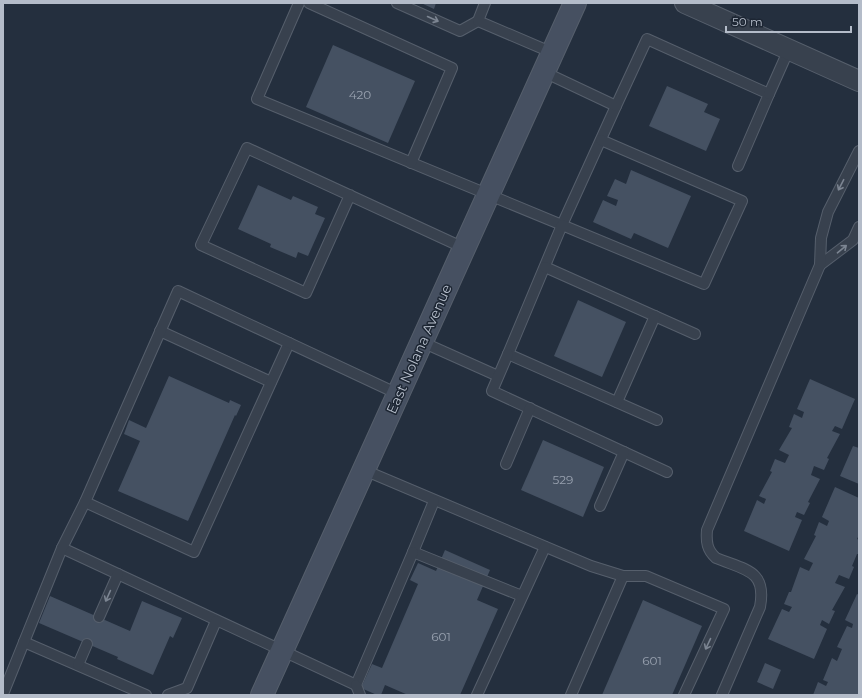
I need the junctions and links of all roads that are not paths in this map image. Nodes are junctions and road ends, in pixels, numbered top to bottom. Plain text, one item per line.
1 (299, 3) edge
2 (309, 3) edge
3 (397, 3) edge
4 (485, 3) edge
5 (575, 3) edge
6 (685, 3) edge
7 (478, 21) junction
8 (789, 49) junction
9 (548, 62) junction
10 (859, 81) edge
11 (769, 94) junction
12 (616, 106) junction
13 (601, 140) junction
14 (859, 151) edge
15 (411, 163) junction
16 (738, 166) dead end
17 (350, 195) junction
18 (488, 196) junction
19 (562, 225) junction
20 (859, 227) edge
21 (464, 248) junction
22 (820, 266) junction
23 (545, 267) junction
24 (655, 316) junction
25 (160, 331) junction
26 (696, 334) dead end
27 (422, 342) junction
28 (289, 343) junction
29 (508, 354) junction
30 (498, 376) junction
31 (271, 382) junction
32 (398, 394) junction
33 (617, 402) junction
34 (530, 408) junction
35 (657, 420) dead end
36 (624, 452) junction
37 (506, 464) dead end
38 (364, 470) junction
39 (667, 472) dead end
40 (434, 501) junction
41 (85, 502) junction
42 (600, 506) dead end
43 (545, 547) junction
44 (62, 548) junction
45 (413, 552) junction
46 (118, 574) junction
47 (623, 576) junction
48 (522, 596) junction
49 (99, 617) dead end
50 (216, 621) junction
51 (24, 642) junction
52 (87, 644) dead end
53 (282, 652) junction
54 (78, 665) junction
55 (356, 684) junction
56 (3, 694) edge
57 (146, 695) edge
58 (168, 695) edge
59 (262, 695) edge
60 (360, 695) edge
61 (477, 695) edge
62 (571, 695) edge
63 (684, 695) edge
64 (722, 695) edge

1 - 15 lane
2 - 15 lane
3 -> 7 lane
4 - 7 lane
5 - 9 main road, East Nolana Avenue
6 - 8 street
7 - 9 lane
8 - 10 street
8 - 11 lane
9 - 12 lane
9 - 18 main road, East Nolana Avenue
11 - 12 lane
11 - 16 lane
12 - 13 lane
13 - 19 lane
13 - 19 lane
14 -> 22 lane
15 - 18 lane
17 - 17 lane
17 - 21 lane
18 - 19 lane
18 - 21 main road, East Nolana Avenue
19 - 23 lane
22 -> 20 lane
21 - 27 main road, East Nolana Avenue
22 - 64 lane
23 - 24 lane
23 - 29 lane
24 - 26 lane
24 - 33 lane
25 - 28 lane
25 - 31 lane
25 - 41 lane
27 - 30 lane
27 - 32 main road, East Nolana Avenue
28 - 31 lane
28 - 32 lane
29 - 30 lane
29 - 33 lane
30 - 34 lane
31 - 41 lane
32 - 38 main road, East Nolana Avenue
33 - 35 lane
34 - 36 lane
34 - 37 lane
36 - 39 lane
36 - 42 lane
38 - 40 lane
38 - 53 main road, East Nolana Avenue
40 - 43 lane
40 - 45 lane
41 - 44 lane
43 - 47 lane
43 - 48 lane
44 - 46 lane
44 - 51 lane
45 - 48 lane
45 - 55 lane
46 -> 49 lane
46 - 50 lane
47 - 62 lane
47 -> 63 lane
48 - 61 lane
50 - 53 lane
50 - 58 lane
51 - 54 lane
51 - 56 lane
52 - 54 lane
53 - 55 lane
53 - 59 main road, East Nolana Avenue
54 - 57 lane
55 - 60 lane

